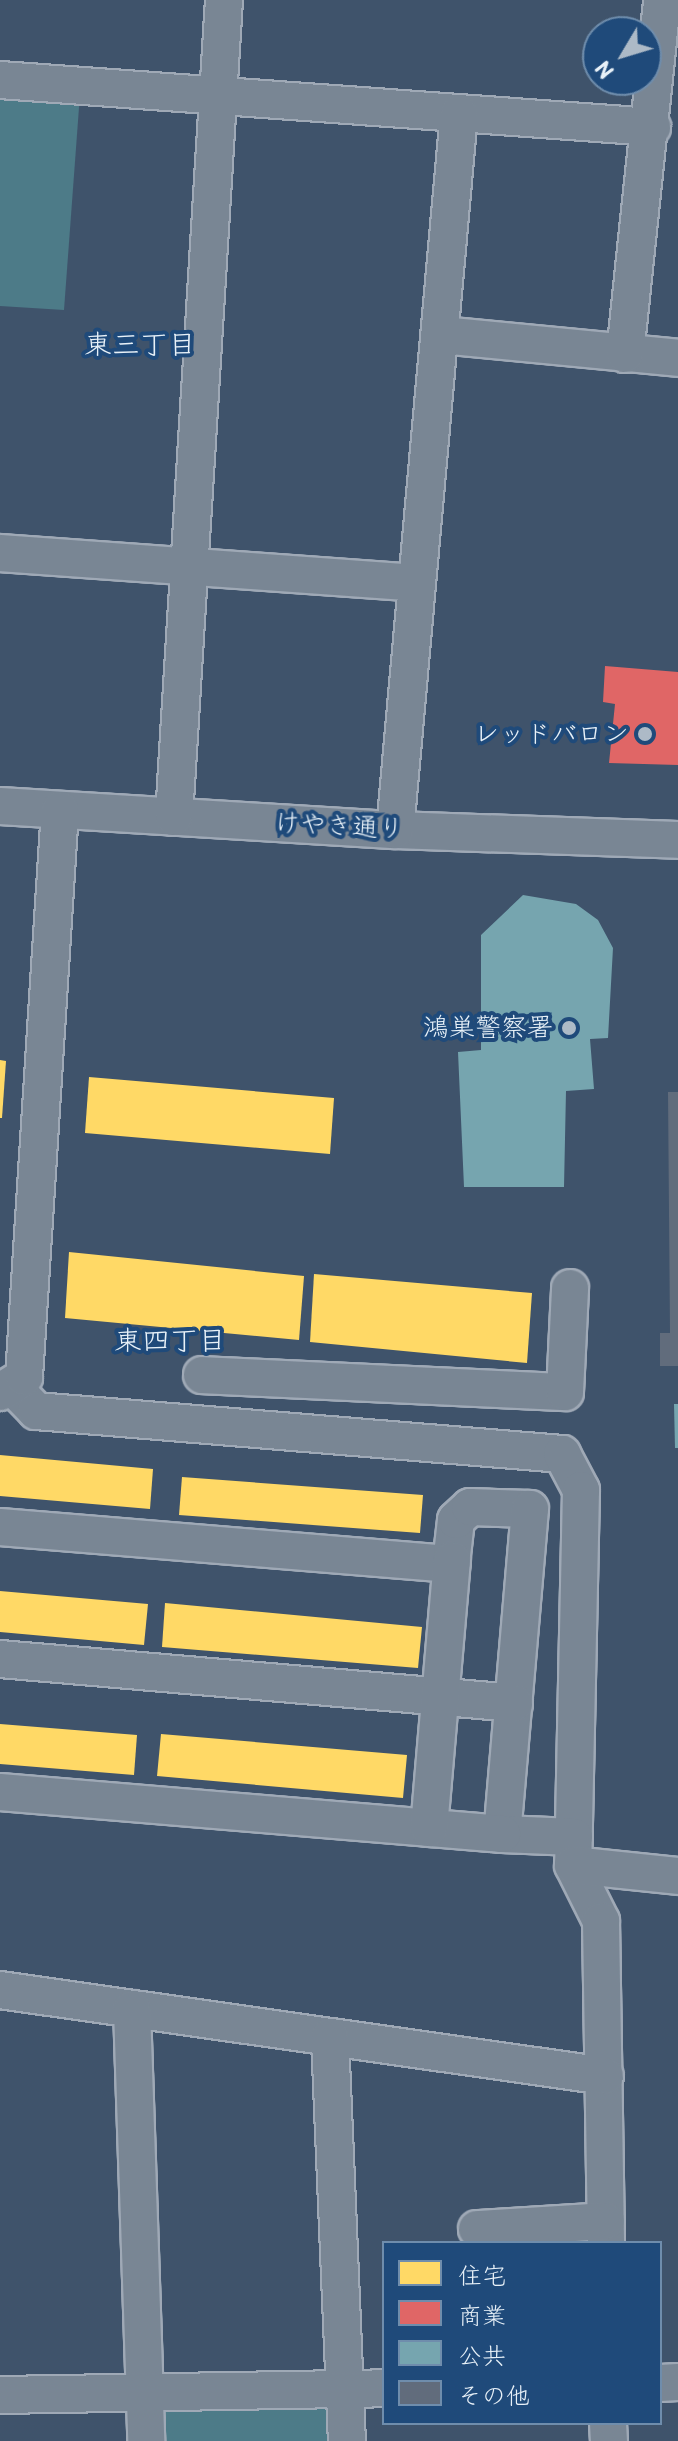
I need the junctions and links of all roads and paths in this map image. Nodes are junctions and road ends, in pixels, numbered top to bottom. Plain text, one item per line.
1 (224, 0) edge
2 (662, 0) edge
3 (0, 80) edge
4 (217, 99) junction
5 (459, 114) junction
6 (652, 127) junction
7 (441, 335) junction
8 (625, 354) junction
9 (678, 358) edge
10 (0, 553) edge
11 (190, 567) junction
12 (416, 583) junction
13 (0, 806) edge
14 (60, 810) junction
15 (174, 817) junction
16 (395, 830) junction
17 (678, 840) edge
18 (570, 1288) dead end
19 (202, 1375) dead end
20 (316, 1381) junction
21 (6, 1390) edge
22 (310, 1432) junction
23 (0, 1527) edge
24 (452, 1560) junction
25 (0, 1659) edge
26 (440, 1697) junction
27 (514, 1703) junction
28 (0, 1792) edge
29 (429, 1828) junction
30 (502, 1834) junction
31 (574, 1851) junction
32 (678, 1876) edge
33 (0, 1990) edge
34 (132, 2009) junction
35 (330, 2037) junction
36 (605, 2076) junction
37 (477, 2229) dead end
38 (606, 2232) edge
39 (382, 2388) edge
40 (346, 2389) junction
41 (145, 2393) junction
42 (0, 2395) edge
43 (146, 2441) edge
44 (347, 2441) edge

1 - 4 street
2 - 6 street
3 - 4 street
4 - 5 street
4 - 11 street
5 - 6 street
5 - 7 street
6 - 8 street
7 - 8 street
7 - 12 street
8 - 9 street
10 - 11 street
11 - 12 street
11 - 15 street
12 - 16 street
13 - 14 street, けやき通り
14 - 15 street, けやき通り
14 - 21 street
15 - 16 street, けやき通り
16 - 17 street, けやき通り
18 - 20 street
19 - 20 street
20 - 22 street
21 - 22 street
22 - 31 street
23 - 24 street
24 - 26 street
24 - 27 street
25 - 26 street
26 - 27 street
26 - 29 street
27 - 30 street
28 - 29 street
29 - 30 street
30 - 31 street
31 - 32 street
31 - 36 street
33 - 34 street
34 - 35 street
34 - 41 street
35 - 36 street
35 - 40 street
36 - 38 street
37 - 38 street
39 - 40 street
40 - 41 street
40 - 44 street
41 - 42 street
41 - 43 street

